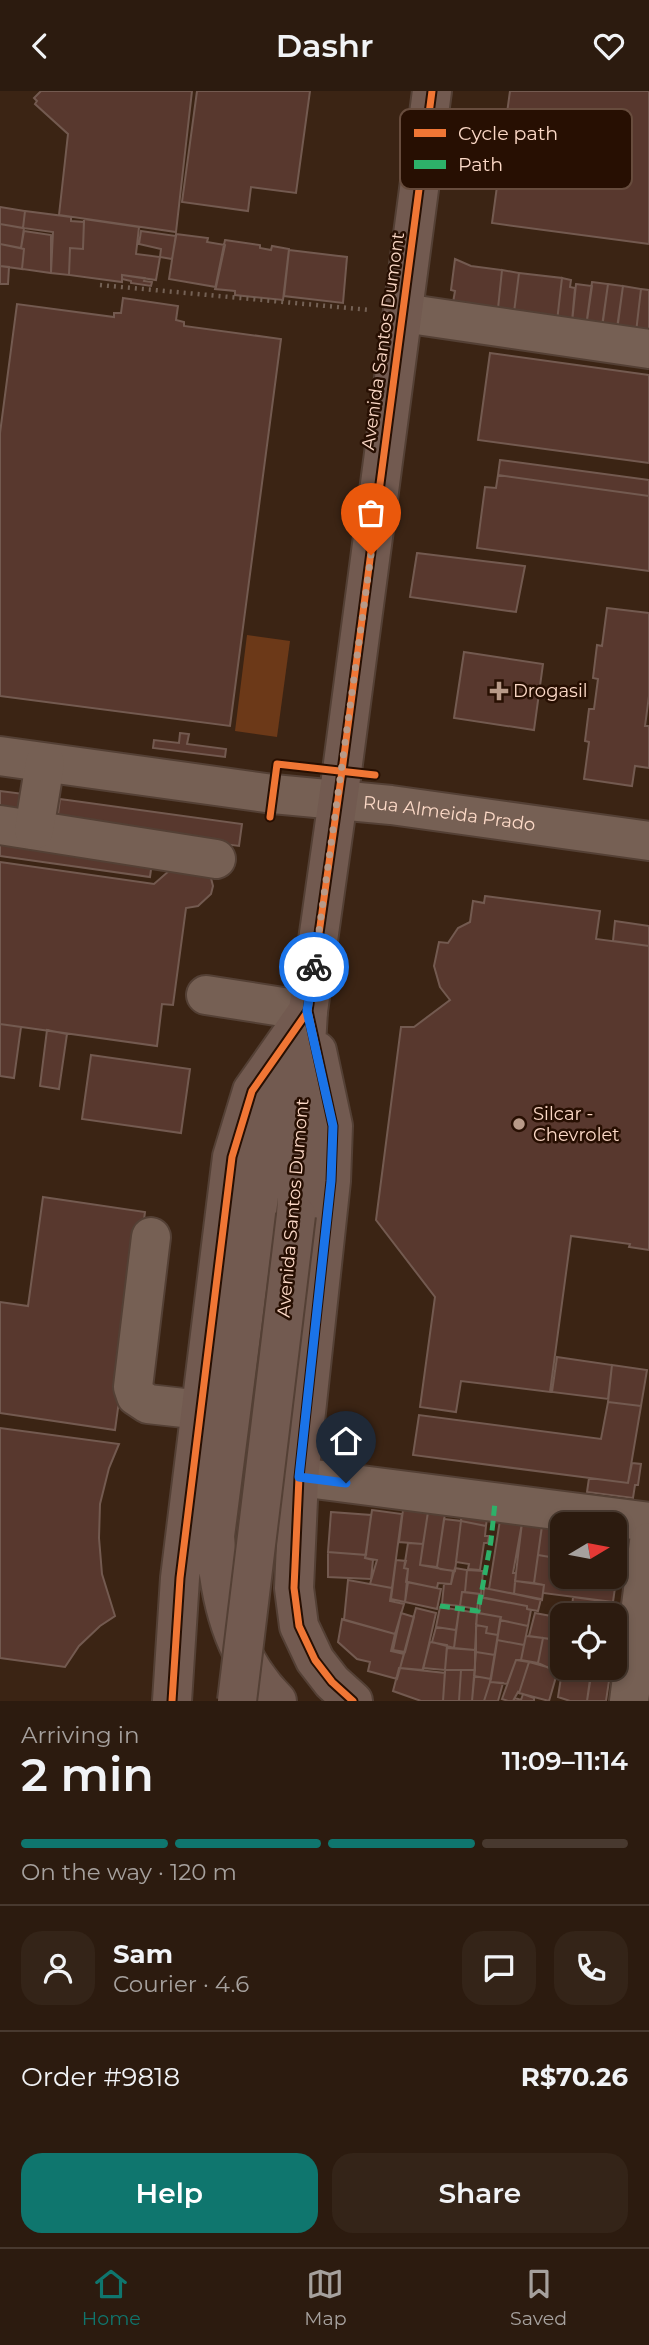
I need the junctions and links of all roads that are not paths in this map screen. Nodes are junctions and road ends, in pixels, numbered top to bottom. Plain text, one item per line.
1 (432, 91) edge
2 (430, 109) edge
3 (419, 189) edge
4 (403, 313) junction
5 (649, 349) edge
6 (0, 756) edge
7 (45, 762) junction
8 (338, 801) junction
9 (17, 828) edge
10 (649, 841) edge
11 (216, 859) dead end
12 (205, 995) dead end
13 (307, 1011) junction
14 (281, 1048) junction
15 (150, 1237) dead end
16 (202, 1410) junction
17 (299, 1477) junction
18 (649, 1522) edge
19 (649, 1542) edge
20 (172, 1701) edge
21 (237, 1701) edge
22 (277, 1701) edge
23 (353, 1701) edge
24 (629, 1701) edge

1 - 2 main road, Avenida Santos Dumont
3 - 4 main road, Avenida Santos Dumont
4 - 5 street
4 - 8 main road, Avenida Santos Dumont
6 - 7 street, Rua Almeida Prado
7 - 8 street, Rua Almeida Prado
7 - 9 street
8 - 10 street, Rua Almeida Prado
8 - 13 main road, Avenida Santos Dumont
9 - 11 street
12 - 13 street
13 - 14 main road
13 - 17 main road
13 - 21 main road, Avenida Santos Dumont, bridge
14 - 16 main road
14 - 22 main road
15 - 16 street
16 - 20 main road
17 - 18 street
17 - 23 main road
19 - 24 street

